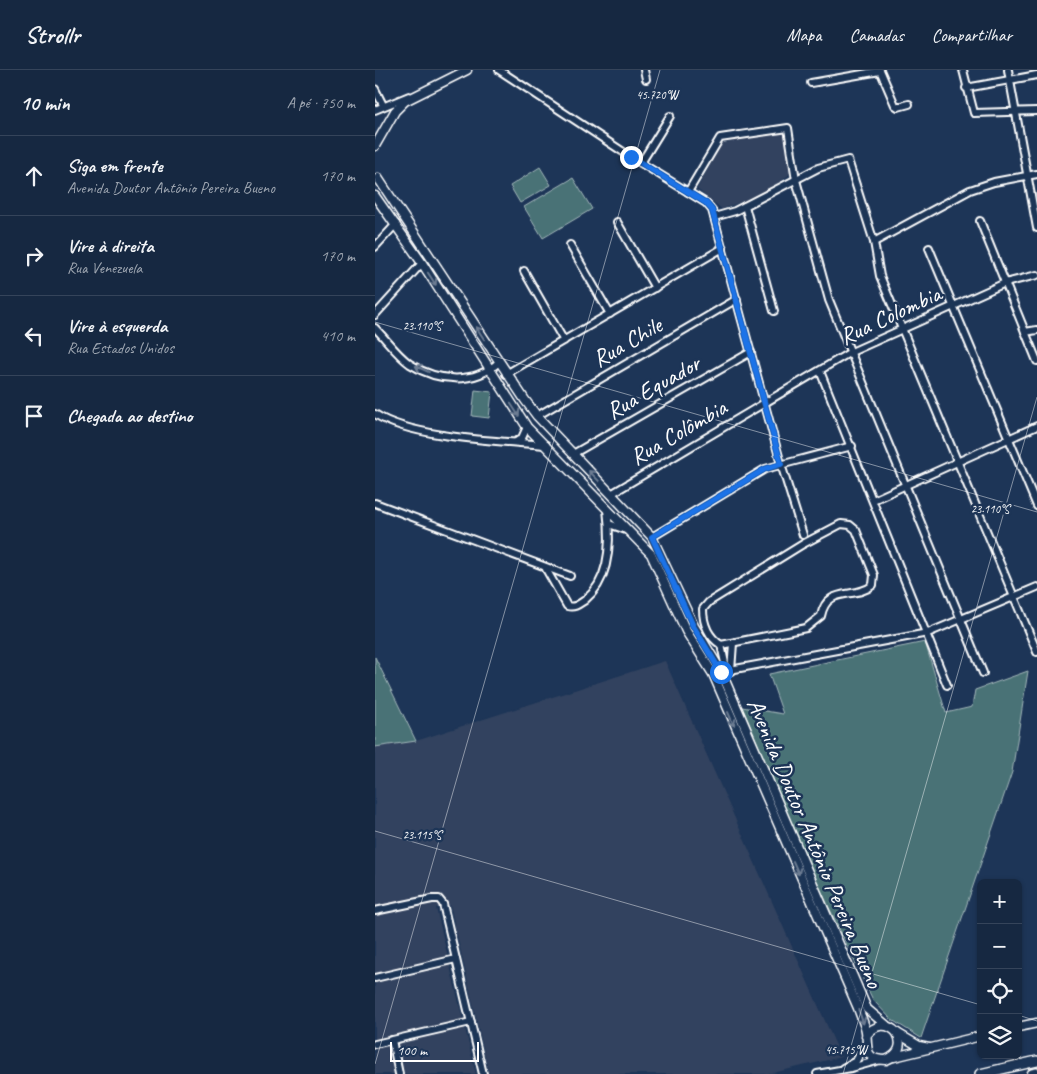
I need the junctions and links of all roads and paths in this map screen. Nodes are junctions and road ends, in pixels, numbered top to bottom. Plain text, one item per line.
1 (467, 70) edge
2 (499, 70) edge
3 (644, 70) edge
4 (880, 70) edge
5 (963, 70) edge
6 (1009, 70) edge
7 (1037, 75) edge
8 (646, 78) dead end
9 (1010, 80) junction
10 (811, 83) dead end
11 (966, 88) junction
12 (375, 89) edge
13 (418, 93) junction
14 (909, 104) dead end
15 (383, 105) junction
16 (375, 110) edge
17 (1037, 111) edge
18 (1016, 112) junction
19 (670, 116) dead end
20 (375, 146) edge
21 (641, 163) junction
22 (1037, 174) edge
23 (376, 176) edge
24 (1028, 176) junction
25 (796, 180) junction
26 (375, 190) edge
27 (688, 192) junction
28 (375, 196) edge
29 (745, 206) junction
30 (714, 217) junction
31 (980, 221) dead end
32 (617, 222) dead end
33 (396, 224) junction
34 (1037, 228) edge
35 (873, 242) junction
36 (570, 245) dead end
37 (375, 248) edge
38 (723, 248) junction
39 (929, 248) dead end
40 (422, 263) junction
41 (525, 271) dead end
42 (1037, 275) edge
43 (1005, 283) junction
44 (655, 288) junction
45 (737, 300) junction
46 (953, 306) junction
47 (774, 311) dead end
48 (610, 314) junction
49 (375, 316) edge
50 (375, 328) edge
51 (902, 329) junction
52 (1037, 330) edge
53 (1025, 332) junction
54 (564, 341) junction
55 (751, 352) junction
56 (849, 353) junction
57 (1037, 361) edge
58 (499, 362) junction
59 (491, 369) junction
60 (820, 371) junction
61 (506, 374) junction
62 (765, 404) junction
63 (375, 414) edge
64 (537, 416) junction
65 (527, 426) junction
66 (1037, 426) edge
67 (1009, 438) junction
68 (515, 442) junction
69 (546, 445) junction
70 (851, 446) junction
71 (573, 454) junction
72 (957, 462) junction
73 (781, 464) junction
74 (905, 486) junction
75 (611, 493) junction
76 (873, 500) junction
77 (375, 503) edge
78 (603, 504) junction
79 (1037, 506) edge
80 (609, 524) junction
81 (631, 532) junction
82 (803, 536) dead end
83 (652, 537) junction
84 (545, 568) junction
85 (570, 576) dead end
86 (1037, 586) edge
87 (1014, 597) junction
88 (960, 620) junction
89 (928, 634) junction
90 (733, 643) junction
91 (721, 645) junction
92 (1037, 652) edge
93 (723, 672) junction
94 (983, 674) dead end
95 (947, 685) dead end
96 (375, 912) edge
97 (457, 959) junction
98 (375, 978) edge
99 (471, 1022) junction
100 (1037, 1023) edge
101 (887, 1026) junction
102 (1022, 1027) edge
103 (897, 1033) junction
104 (866, 1036) junction
105 (977, 1037) edge
106 (392, 1040) junction
107 (375, 1044) edge
108 (865, 1045) junction
109 (931, 1048) junction
110 (892, 1058) junction
111 (880, 1060) junction
112 (1037, 1061) edge
113 (840, 1070) junction
114 (1037, 1073) edge
115 (399, 1074) edge
116 (483, 1074) edge
117 (817, 1074) edge
118 (980, 1074) edge
119 (1032, 1074) edge

1 - 13 main road
2 - 21 street
3 - 8 street
4 - 10 street
4 - 14 street
5 - 11 street
6 - 9 street
7 - 9 street
9 - 11 street
9 - 18 street
11 - 18 street
12 - 15 street
13 - 15 street
13 - 20 main road
15 - 16 street
17 - 18 street
18 - 24 street
19 - 21 street
21 - 27 street
22 - 24 street
23 - 26 main road
58 -> 23 main road, Avenida Doutor Antônio Pereira Bueno
24 - 34 street
24 - 35 street
25 - 27 street
25 - 29 street
25 - 35 street
25 - 56 street
27 - 30 street
28 - 33 main road, Avenida Doutor Antônio Pereira Bueno
29 - 30 street
29 - 47 street
30 - 38 street
31 - 43 street
32 - 44 street
33 - 37 street
33 - 40 main road, Avenida Doutor Antônio Pereira Bueno
35 - 51 street
36 - 48 street
38 - 44 street
38 - 45 street
39 - 46 street
40 - 49 street
40 -> 59 main road, Avenida Doutor Antônio Pereira Bueno
41 - 54 street
42 - 43 street, Rua Colombia
43 - 46 street, Rua Colombia
43 - 53 street
44 - 48 street
45 - 55 street
45 - 64 street, Rua Chile
46 - 51 street, Rua Colombia
46 - 67 street
48 - 54 street
59 -> 50 street
51 - 56 street, Rua Colombia
51 - 72 street
52 - 53 street
53 - 57 street
54 - 61 street
55 - 62 street
55 - 71 street, Rua Equador
56 - 60 street, Rua Colombia
56 - 74 street
58 - 59 street
58 - 61 main road, Avenida Doutor Antônio Pereira Bueno
59 -> 65 main road, Avenida Doutor Antônio Pereira Bueno
60 - 62 street, Rua Colombia
60 - 70 street
61 - 64 main road, Avenida Doutor Antônio Pereira Bueno
62 - 73 street
62 - 75 street, Rua Colômbia
63 - 68 street
64 - 71 main road, Avenida Doutor Antônio Pereira Bueno
65 - 68 street
65 - 69 main road, Avenida Doutor Antônio Pereira Bueno
66 - 67 street
67 - 72 street
67 - 79 street
68 - 69 street
69 - 78 main road, Avenida Doutor Antônio Pereira Bueno
70 - 73 street
70 - 76 street
75 -> 71 main road, Avenida Doutor Antônio Pereira Bueno
72 - 74 street
72 - 87 street
73 - 82 street
73 - 83 street
74 - 76 street
74 - 88 street
75 - 78 main road
75 - 78 main road
75 - 83 main road, Avenida Doutor Antônio Pereira Bueno
76 - 89 street
77 - 84 street
78 - 80 street
78 - 81 main road, Avenida Doutor Antônio Pereira Bueno
80 - 81 street
80 - 84 street
81 - 83 main road
81 - 93 main road, Avenida Doutor Antônio Pereira Bueno
83 - 93 main road, Avenida Doutor Antônio Pereira Bueno
84 - 85 street
86 - 87 street
87 - 88 street
87 - 92 street
88 - 89 street
88 - 94 street
89 - 93 street
89 - 95 street
90 - 91 street
90 - 91 street
90 - 93 street
91 - 93 street
93 - 101 main road, Avenida Doutor Antônio Pereira Bueno
93 -> 104 main road, Avenida Doutor Antônio Pereira Bueno
96 - 97 street
97 - 98 street
97 - 99 street
99 - 106 street
99 - 116 street
100 - 102 main road
101 - 103 main road
101 - 104 main road
103 - 109 main road
103 - 110 main road
104 - 108 main road
105 - 109 main road
106 - 107 street
106 - 115 street
108 - 111 main road
108 - 113 street
109 - 110 main road
110 - 111 main road
111 - 113 street
112 - 118 highway
113 - 117 street
114 - 119 highway

